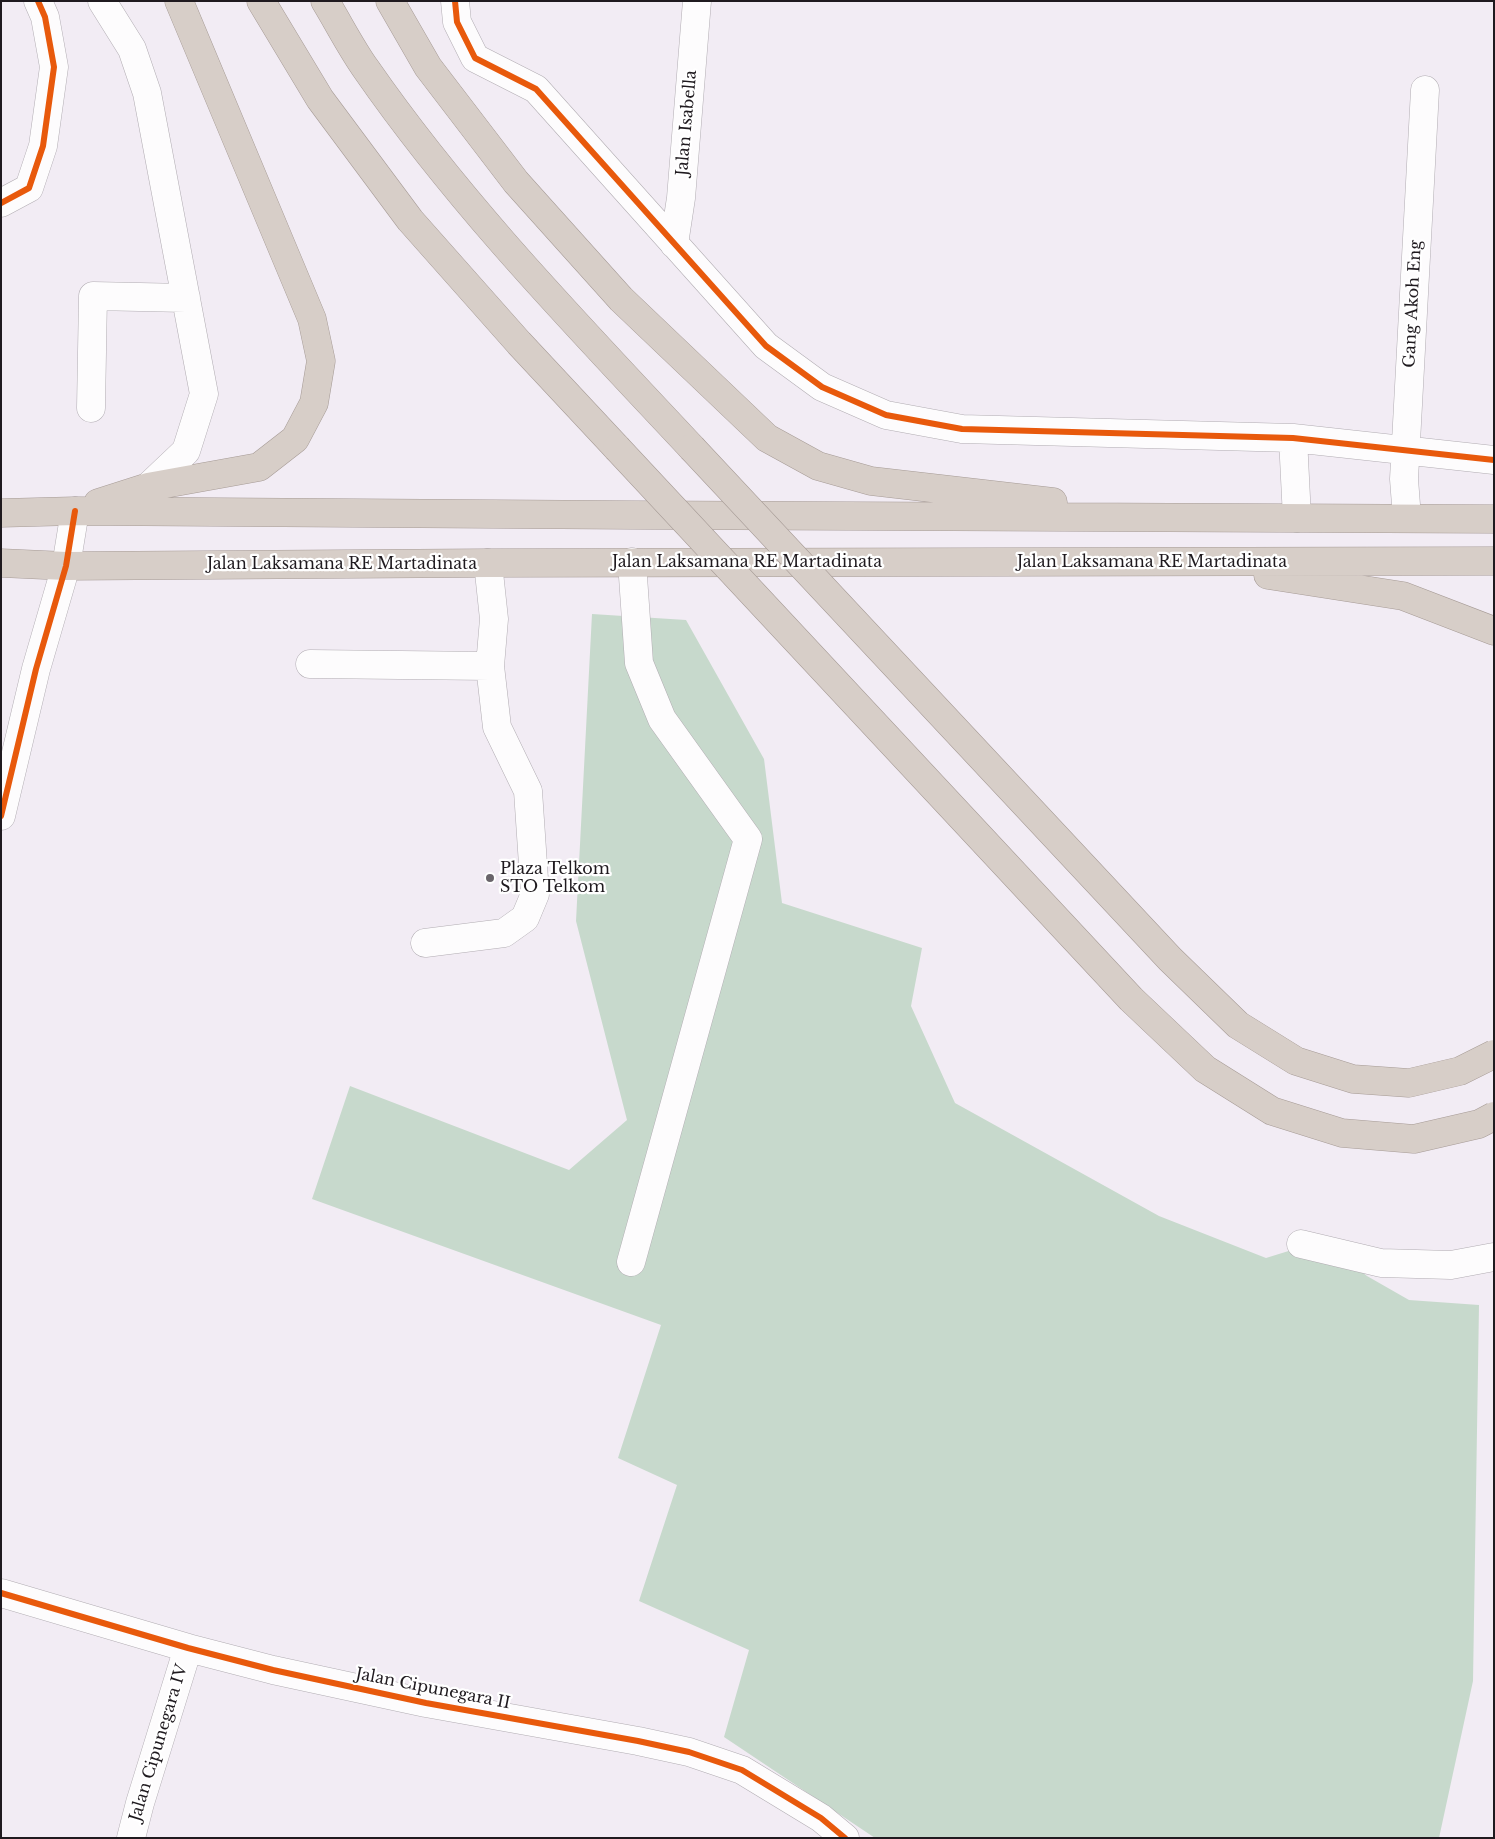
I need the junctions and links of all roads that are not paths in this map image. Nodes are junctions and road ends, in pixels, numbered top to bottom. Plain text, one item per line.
1 (38, 1) edge
2 (102, 1) edge
3 (179, 1) edge
4 (261, 1) edge
5 (325, 1) edge
6 (390, 1) edge
7 (455, 1) edge
8 (697, 1) edge
9 (1426, 90) dead end
10 (1, 203) edge
11 (674, 244) junction
12 (186, 298) junction
13 (91, 408) dead end
14 (1293, 438) junction
15 (1405, 450) junction
16 (1494, 460) edge
17 (148, 487) junction
18 (75, 511) junction
19 (1, 513) edge
20 (1190, 518) junction
21 (1297, 518) junction
22 (1407, 518) junction
23 (1494, 519) edge
24 (1494, 561) edge
25 (632, 562) junction
26 (1186, 562) junction
27 (1, 563) edge
28 (488, 563) junction
29 (66, 566) junction
30 (1494, 631) edge
31 (310, 664) dead end
32 (490, 666) junction
33 (1, 816) edge
34 (425, 943) dead end
35 (1494, 1054) edge
36 (1494, 1116) edge
37 (1301, 1244) dead end
38 (1494, 1257) edge
39 (630, 1262) dead end
40 (1, 1593) edge
41 (188, 1648) junction
42 (131, 1838) edge
43 (845, 1838) edge

1 - 10 street
2 - 12 street
3 - 17 highway
4 - 36 highway, bridge
5 - 35 highway, bridge
6 - 20 highway
7 - 11 street
8 - 11 street, Jalan Isabella
9 - 15 street, Gang Akoh Eng
11 - 14 street
12 - 13 street
12 - 17 street
14 - 15 street
14 - 21 street
15 - 16 street
15 - 22 street, Gang Akoh Eng
17 - 18 highway
18 - 19 highway
18 - 20 highway
18 - 29 street
20 - 21 highway
21 - 22 highway
22 - 23 highway
24 - 26 highway, Jalan Laksamana RE Martadinata
25 - 26 highway, Jalan Laksamana RE Martadinata
25 - 28 highway, Jalan Laksamana RE Martadinata
25 - 39 street
26 - 30 highway
27 - 29 highway, Jalan Laksamana RE Martadinata
28 - 29 highway, Jalan Laksamana RE Martadinata
28 - 32 street
29 - 33 street
31 - 32 street
32 - 34 street
37 - 38 street
40 - 41 street, Jalan Cipunegara II
41 - 42 street, Jalan Cipunegara IV
41 - 43 street, Jalan Cipunegara II

